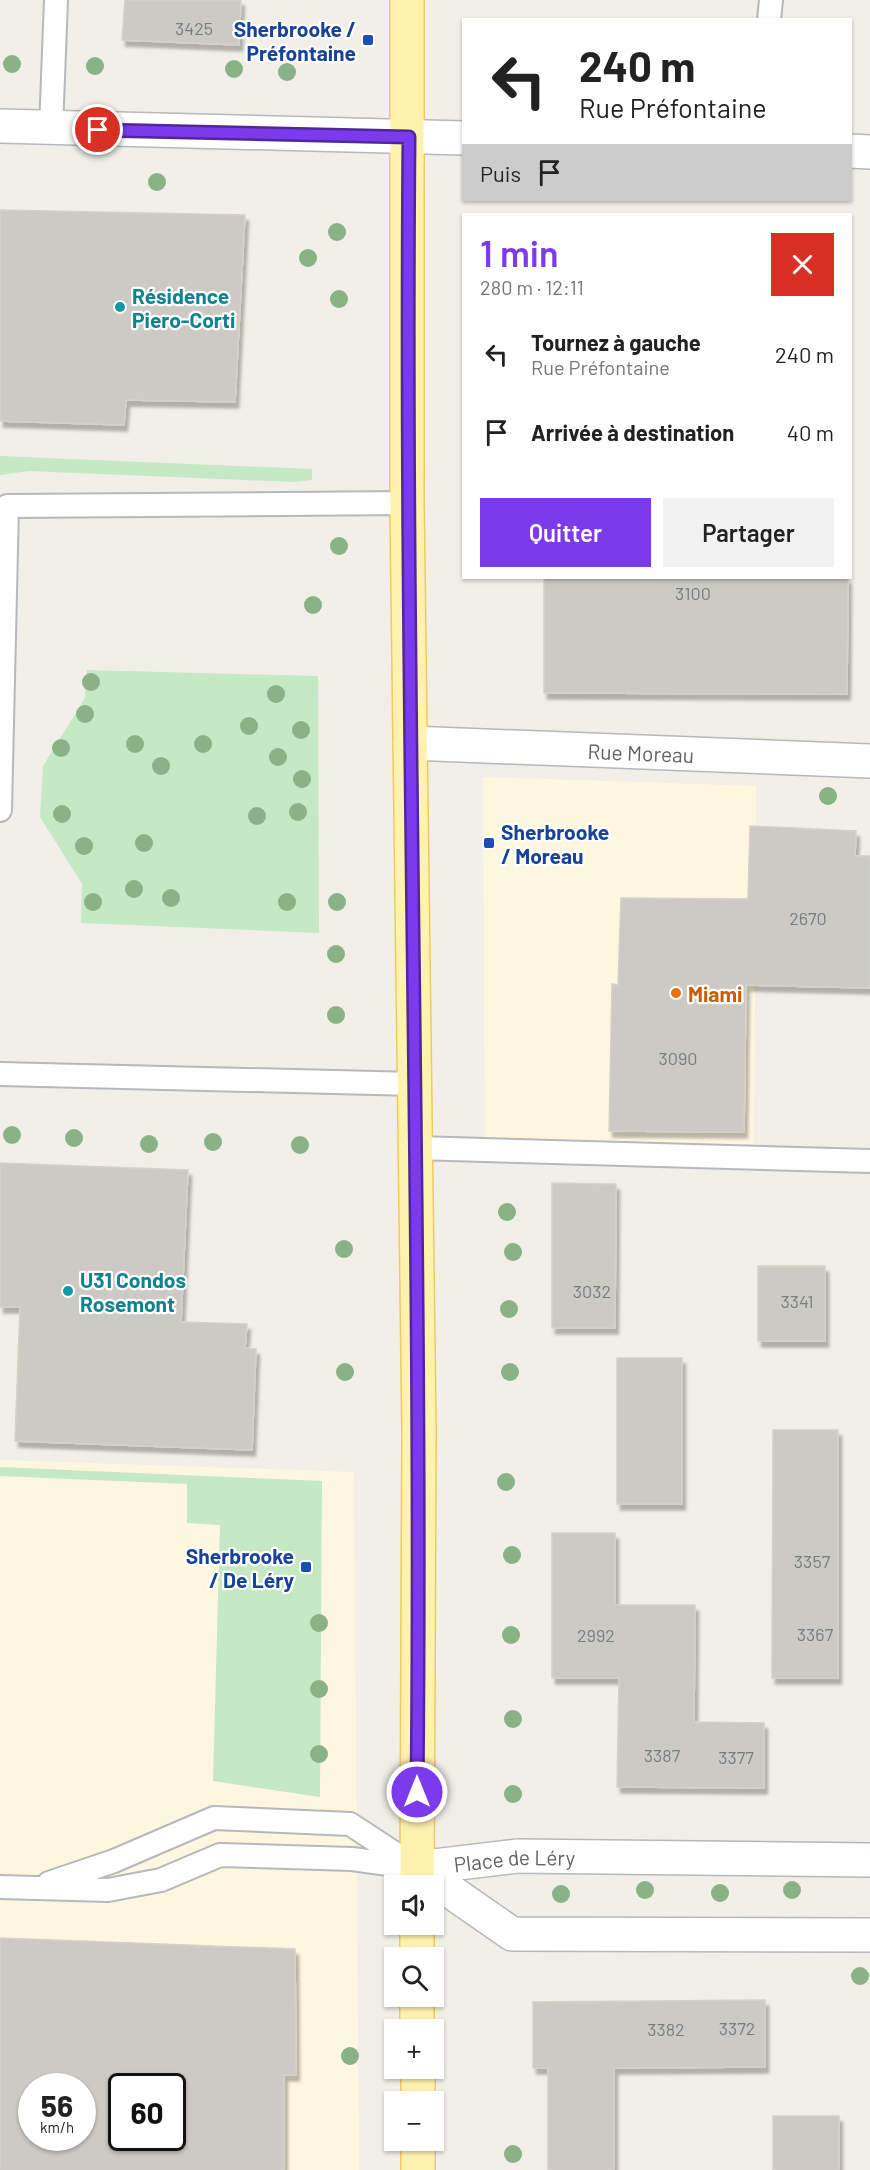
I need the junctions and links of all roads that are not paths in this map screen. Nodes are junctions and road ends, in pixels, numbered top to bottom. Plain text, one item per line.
1 (57, 0) edge
2 (407, 0) edge
3 (771, 0) edge
4 (769, 18) edge
5 (0, 126) edge
6 (51, 129) junction
7 (409, 137) junction
8 (462, 138) edge
9 (852, 151) edge
10 (870, 152) edge
11 (407, 503) junction
12 (410, 743) junction
13 (870, 761) edge
14 (0, 810) edge
15 (0, 1074) edge
16 (415, 1084) junction
17 (416, 1148) junction
18 (870, 1161) edge
19 (870, 1860) edge
20 (410, 1875) edge
21 (414, 1875) edge
22 (417, 1875) edge
23 (427, 1875) edge
24 (0, 1887) edge
25 (33, 1888) junction
26 (444, 1893) edge
27 (870, 1935) edge
28 (418, 2151) edge
29 (418, 2170) edge

1 - 6 lane
2 - 7 main road
3 - 4 lane
5 - 6 street
6 - 7 street
7 - 8 street
7 - 11 main road
9 - 10 street
11 - 12 main road
11 - 14 lane
12 - 13 street, Rue Moreau
12 - 16 main road
15 - 16 lane
16 - 17 main road
17 - 18 lane
17 - 22 main road
19 - 23 street, Place de Léry
20 - 25 lane
21 - 25 lane
24 - 25 lane
26 - 27 street, Place de Léry
28 - 29 main road

